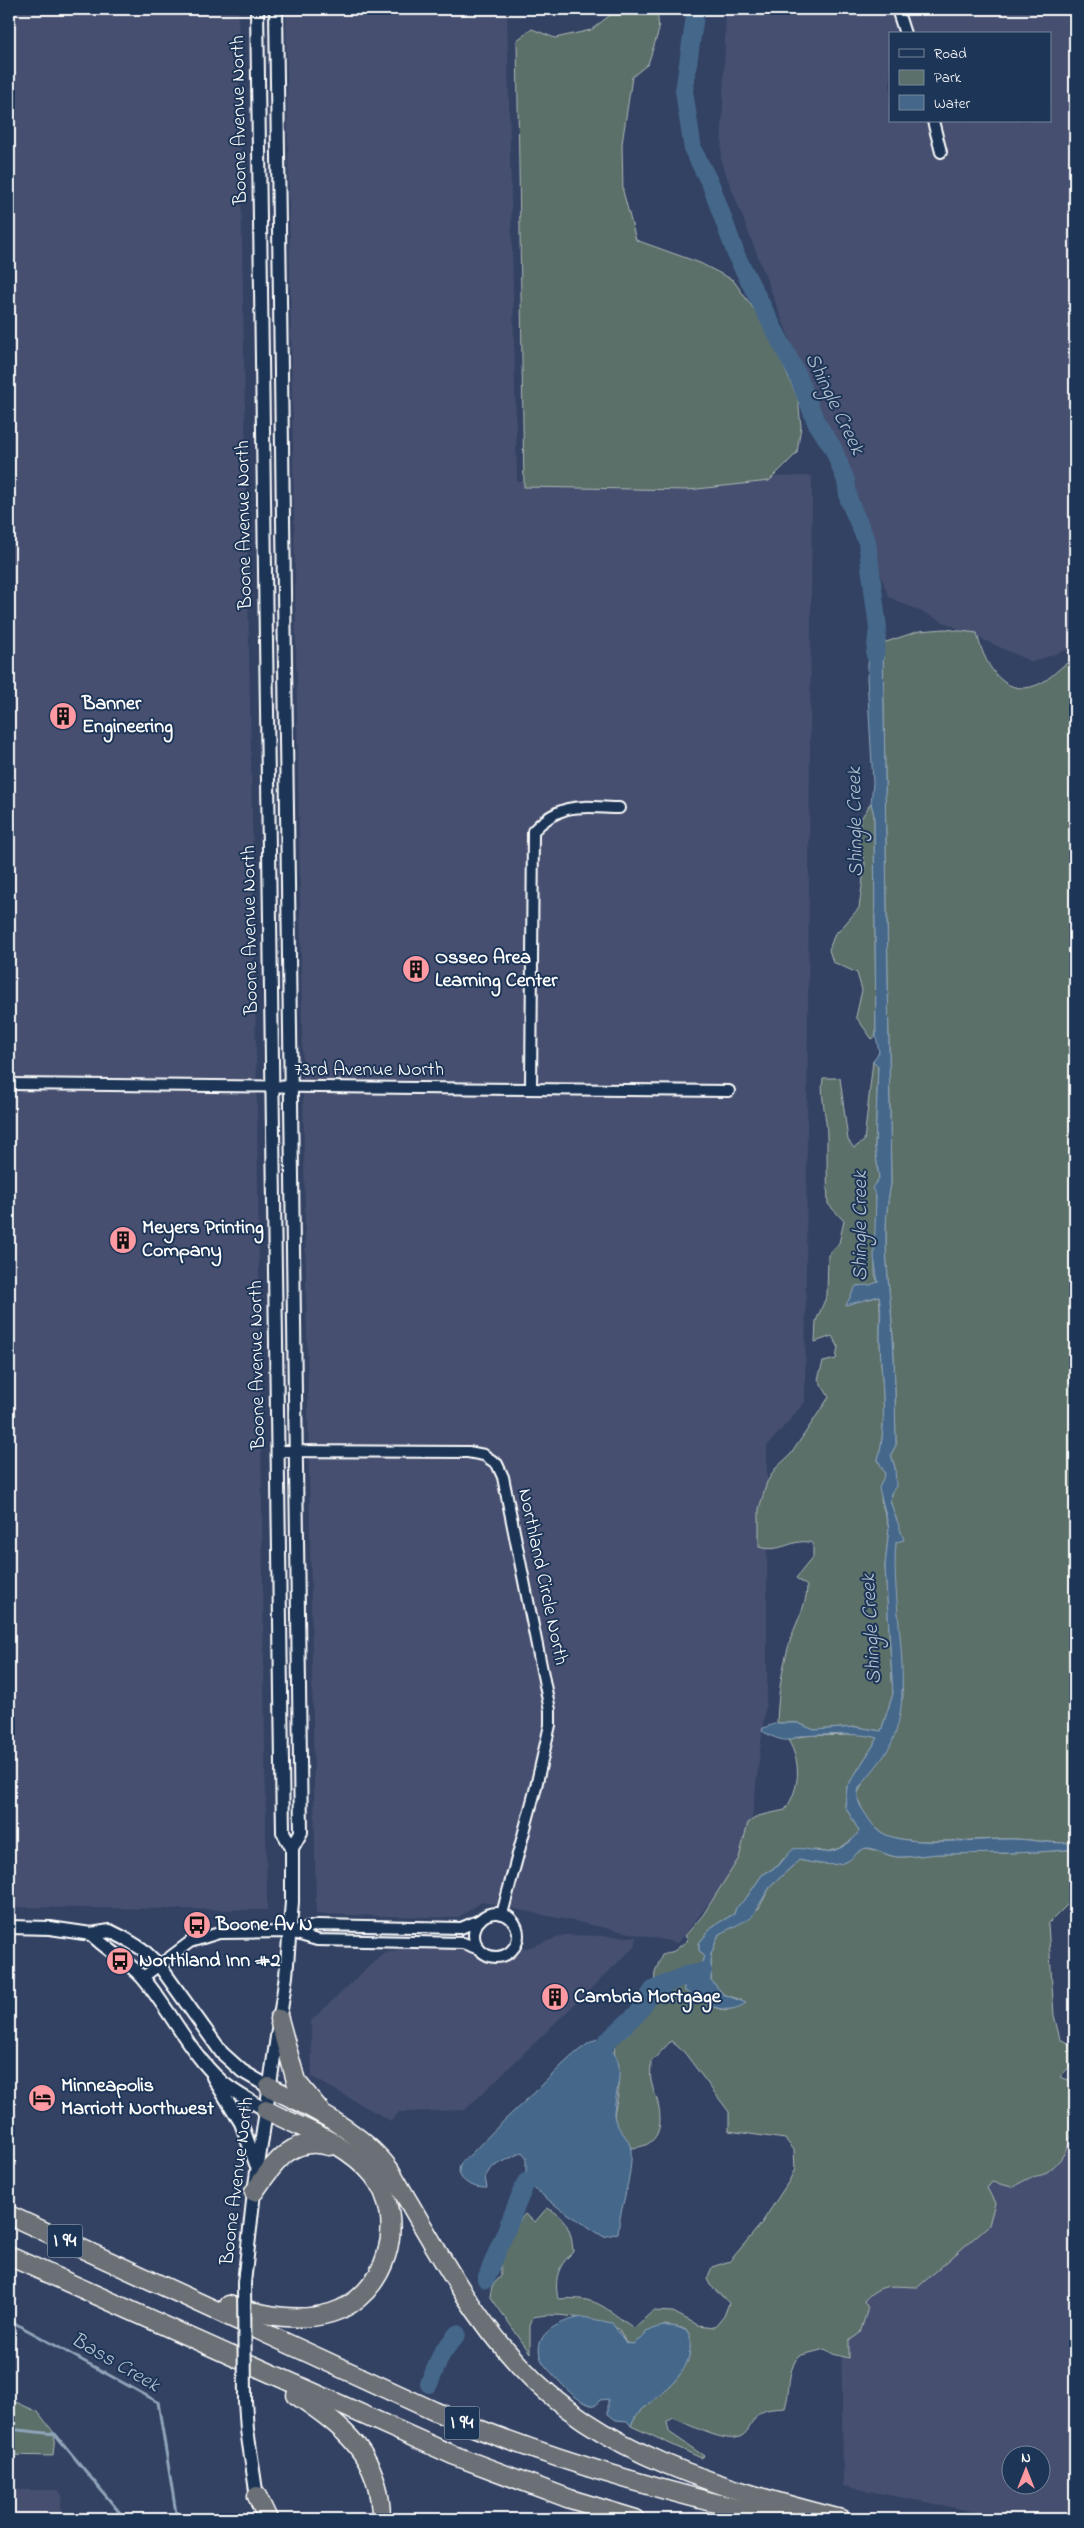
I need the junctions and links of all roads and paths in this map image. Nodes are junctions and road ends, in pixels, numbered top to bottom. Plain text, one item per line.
1 (257, 9) edge
2 (276, 9) edge
3 (897, 9) edge
4 (904, 32) edge
5 (933, 122) edge
6 (941, 152) dead end
7 (619, 808) dead end
8 (9, 1084) edge
9 (272, 1086) junction
10 (291, 1086) junction
11 (531, 1088) junction
12 (729, 1092) dead end
13 (278, 1451) junction
14 (297, 1451) junction
15 (292, 1848) junction
16 (502, 1914) junction
17 (480, 1920) junction
18 (9, 1927) edge
19 (290, 1932) junction
20 (91, 1934) junction
21 (479, 1949) junction
22 (159, 1965) junction
23 (142, 1978) junction
24 (279, 2019) junction
25 (208, 2068) junction
26 (269, 2087) junction
27 (266, 2110) junction
28 (331, 2121) junction
29 (348, 2152) junction
30 (257, 2167) junction
31 (254, 2192) junction
32 (9, 2216) edge
33 (9, 2256) edge
34 (121, 2266) junction
35 (245, 2362) junction
36 (257, 2496) junction
37 (260, 2519) edge
38 (268, 2519) edge
39 (381, 2519) edge
40 (636, 2519) edge
41 (782, 2519) edge
42 (841, 2519) edge

1 - 9 street, Boone Avenue North
2 - 10 street, Boone Avenue North
3 - 4 street
5 - 6 street
7 - 11 street
8 - 9 street, 73rd Avenue North
9 - 10 street, 73rd Avenue North
9 - 13 street, Boone Avenue North
10 - 11 street, 73rd Avenue North
10 - 14 street, Boone Avenue North
11 - 12 street, 73rd Avenue North
13 - 14 street, Northland Circle North
13 - 15 street, Boone Avenue North
14 - 15 street, Boone Avenue North
14 - 16 street, Northland Circle North
15 - 19 street, Boone Avenue North
16 - 17 street
16 - 21 street
17 - 19 street
17 - 21 street
18 - 20 street
19 - 21 street
19 - 22 street
19 - 24 street, Boone Avenue North
20 - 22 street
20 - 23 street
22 - 23 street
22 - 26 street
23 - 25 street
24 - 26 street, Boone Avenue North
24 - 28 highway
25 - 27 street
25 - 30 street
26 - 27 street, Boone Avenue North
26 - 28 highway
27 - 29 highway
27 - 30 street, Boone Avenue North
28 - 42 highway
29 - 31 highway
29 - 34 highway
30 - 31 street, Boone Avenue North
31 - 36 street, Boone Avenue North, bridge
32 - 34 highway, I 94
33 - 35 highway, I 94
34 - 41 highway, I 94
35 - 39 highway
35 - 40 highway, I 94
36 - 37 street, Boone Avenue North
36 - 38 highway

